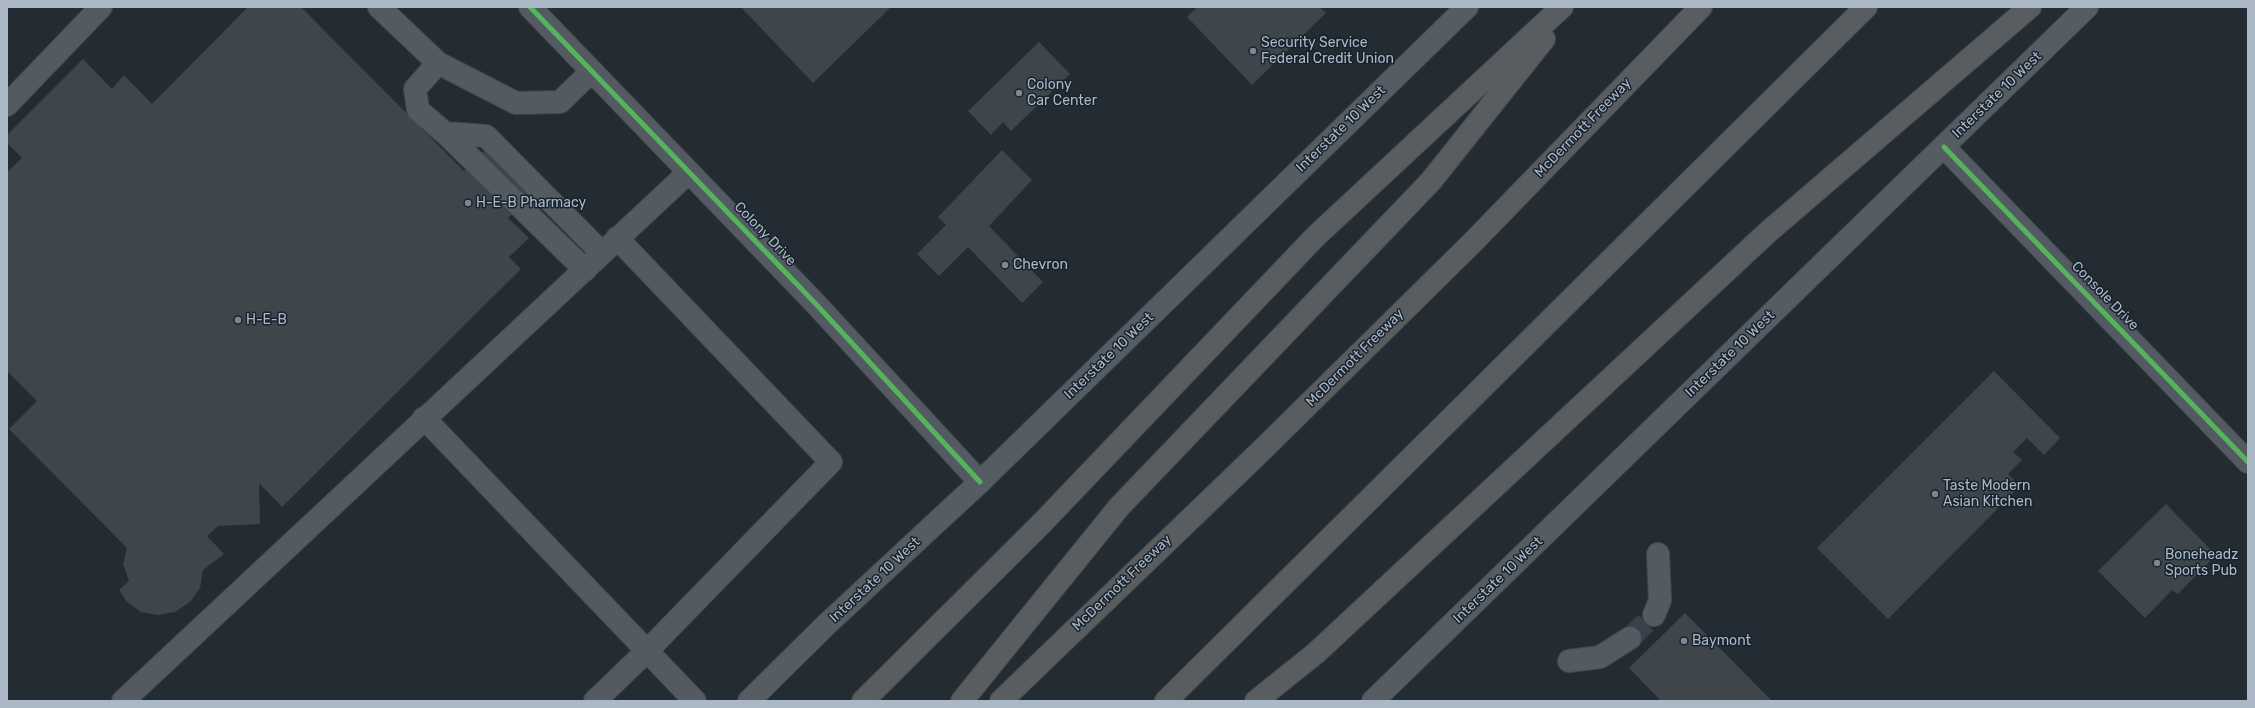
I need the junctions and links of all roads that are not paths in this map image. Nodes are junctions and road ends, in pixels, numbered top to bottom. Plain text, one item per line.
1 (101, 7) edge
2 (379, 7) edge
3 (530, 7) edge
4 (1467, 7) edge
5 (1562, 7) edge
6 (1570, 7) edge
7 (1701, 7) edge
8 (1866, 7) edge
9 (2030, 7) edge
10 (2087, 7) edge
11 (438, 63) junction
12 (592, 72) junction
13 (7, 106) edge
14 (445, 133) junction
15 (1944, 147) junction
16 (689, 172) junction
17 (617, 238) junction
18 (602, 253) junction
19 (584, 270) junction
20 (424, 418) junction
21 (2248, 462) edge
22 (980, 482) junction
23 (1658, 554) dead end
24 (1654, 615) tunnel mouth
25 (1630, 638) tunnel mouth
26 (647, 651) junction
27 (1569, 661) dead end
28 (123, 701) edge
29 (595, 701) edge
30 (695, 701) edge
31 (748, 701) edge
32 (863, 701) edge
33 (962, 701) edge
34 (1001, 701) edge
35 (1166, 701) edge
36 (1256, 701) edge
37 (1373, 701) edge

1 - 13 street
2 - 11 street
3 - 12 street, Colony Drive
4 - 22 main road, Interstate 10 West
5 - 32 highway
6 - 33 highway
7 - 34 highway, McDermott Freeway
8 - 35 highway
9 - 36 highway
10 - 15 main road, Interstate 10 West
11 - 12 street
11 - 14 street
12 - 16 street, Colony Drive
14 - 18 street
14 - 19 street
15 - 21 street, Console Drive
15 - 37 main road, Interstate 10 West
16 - 17 street
16 - 22 street, Colony Drive
17 - 18 street
17 - 26 street
18 - 19 street
19 - 20 street
20 - 26 street
20 - 28 street
22 - 31 main road, Interstate 10 West
23 - 24 street
25 - 27 street
26 - 29 street
26 - 30 street

